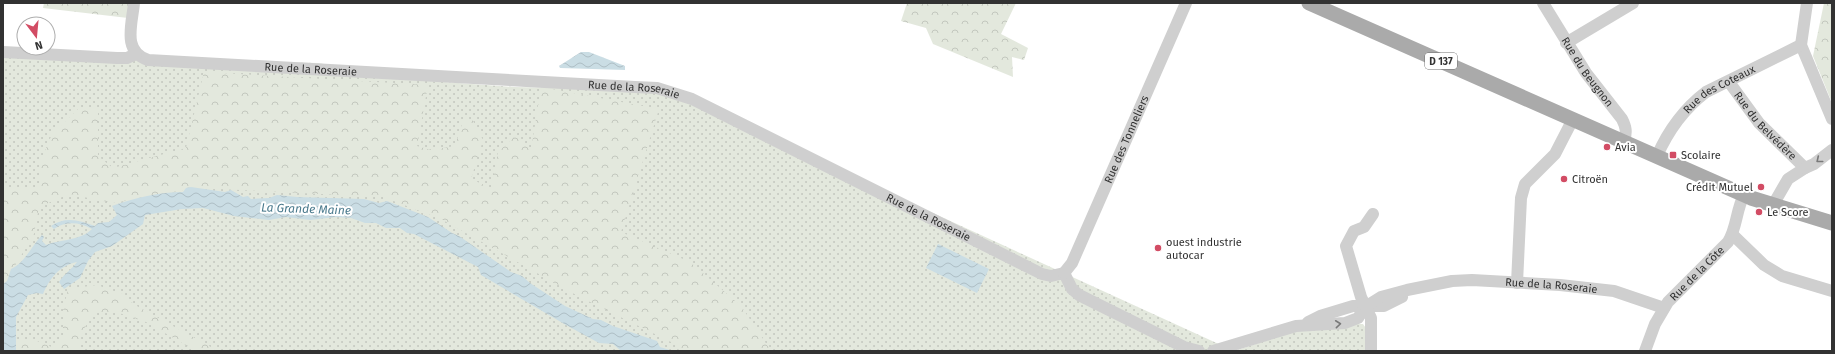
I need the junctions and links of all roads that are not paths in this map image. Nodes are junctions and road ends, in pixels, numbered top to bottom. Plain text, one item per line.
1 (134, 3) edge
2 (1186, 3) edge
3 (1309, 3) edge
4 (1543, 3) edge
5 (1633, 3) edge
6 (1807, 3) edge
7 (1566, 44) junction
8 (1801, 45) junction
9 (3, 52) edge
10 (136, 54) junction
11 (1729, 82) junction
12 (1573, 119) junction
13 (1832, 119) edge
14 (1624, 141) junction
15 (1832, 150) edge
16 (1657, 156) junction
17 (1805, 168) junction
18 (1744, 195) junction
19 (1773, 204) junction
20 (1374, 214) dead end
21 (1832, 223) edge
22 (1733, 235) junction
23 (1064, 272) junction
24 (1517, 283) junction
25 (1832, 291) edge
26 (1366, 307) junction
27 (1664, 308) junction
28 (1199, 351) edge
29 (1213, 351) edge
30 (1371, 351) edge
31 (1645, 351) edge

1 - 10 street
2 - 23 street, Rue des Tonneliers
3 - 12 main road, D 137
4 - 7 street, Rue du Beugnon
5 - 7 street
6 - 8 street
7 - 14 street, Rue du Beugnon
8 - 11 street, Rue des Coteaux
8 - 13 street
9 - 10 street
10 - 23 street, Rue de la Roseraie
11 - 16 street, Rue des Coteaux
11 - 17 street, Rue du Belvédère
12 - 14 main road, D 137
12 - 24 street
14 - 16 main road, D 137
15 -> 17 street, Rue du Belvédère
16 - 18 main road, D 137
17 - 19 street, Rue du Belvédère
18 - 19 main road, D 137
18 - 22 street, Rue de la Côte
19 - 21 main road, D 137
20 - 26 street
22 - 25 street
22 - 27 street, Rue de la Côte
23 - 28 street
24 - 26 street, Rue de la Roseraie
24 - 27 street, Rue de la Roseraie
26 - 29 street
26 - 30 street
27 - 31 street, Rue de la Côte

